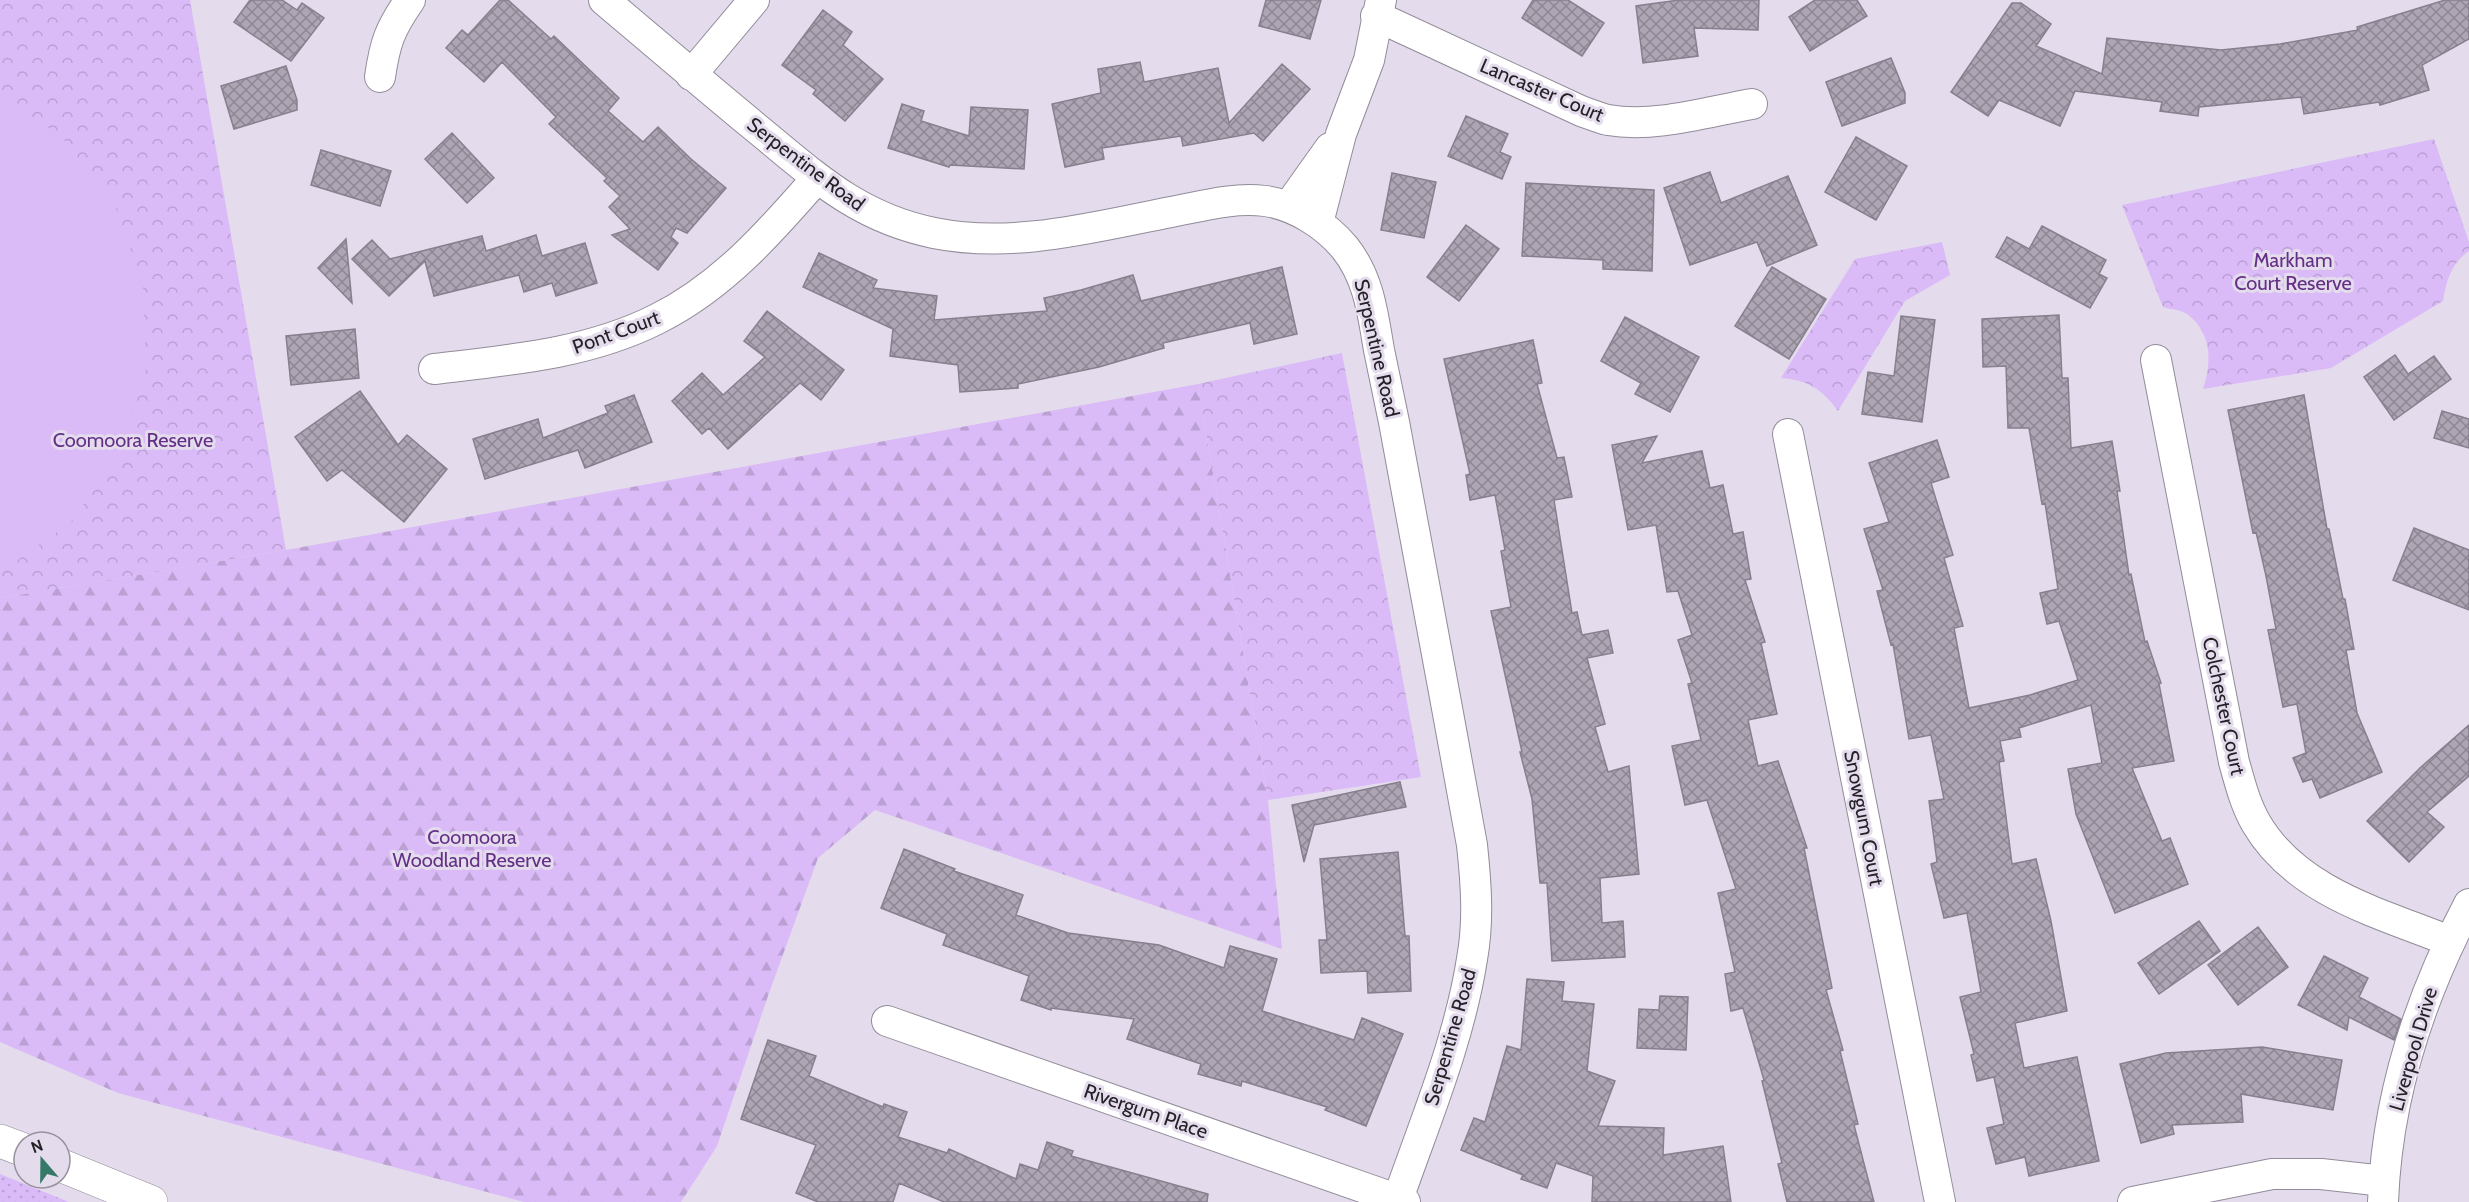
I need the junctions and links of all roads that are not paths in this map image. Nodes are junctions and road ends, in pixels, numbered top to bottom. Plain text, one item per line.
1 (410, 0) edge
2 (604, 0) edge
3 (754, 0) edge
4 (1379, 8) edge
5 (691, 75) junction
6 (380, 77) dead end
7 (1752, 104) dead end
8 (1341, 134) junction
9 (817, 178) junction
10 (1288, 207) junction
11 (1318, 223) junction
12 (2156, 360) dead end
13 (434, 369) dead end
14 (1788, 434) dead end
15 (2469, 904) edge
16 (2449, 941) junction
17 (887, 1021) dead end
18 (72, 1170) edge
19 (2383, 1191) edge
20 (1401, 1201) edge
21 (151, 1202) edge
22 (1940, 1202) edge
23 (2133, 1202) edge

1 - 6 street
2 - 5 street, Serpentine Road
3 - 5 street
4 - 7 street, Lancaster Court
4 - 8 street
5 - 9 street, Serpentine Road
8 - 10 street
8 - 11 street
9 - 10 street, Serpentine Road
9 - 13 street, Pont Court
10 - 11 street, Serpentine Road
11 - 20 street, Serpentine Road
12 - 16 street, Colchester Court
14 - 22 street, Snowgum Court
15 - 16 street, Liverpool Drive
16 - 19 street, Liverpool Drive
17 - 20 street, Rivergum Place
18 - 21 highway
19 - 23 street

